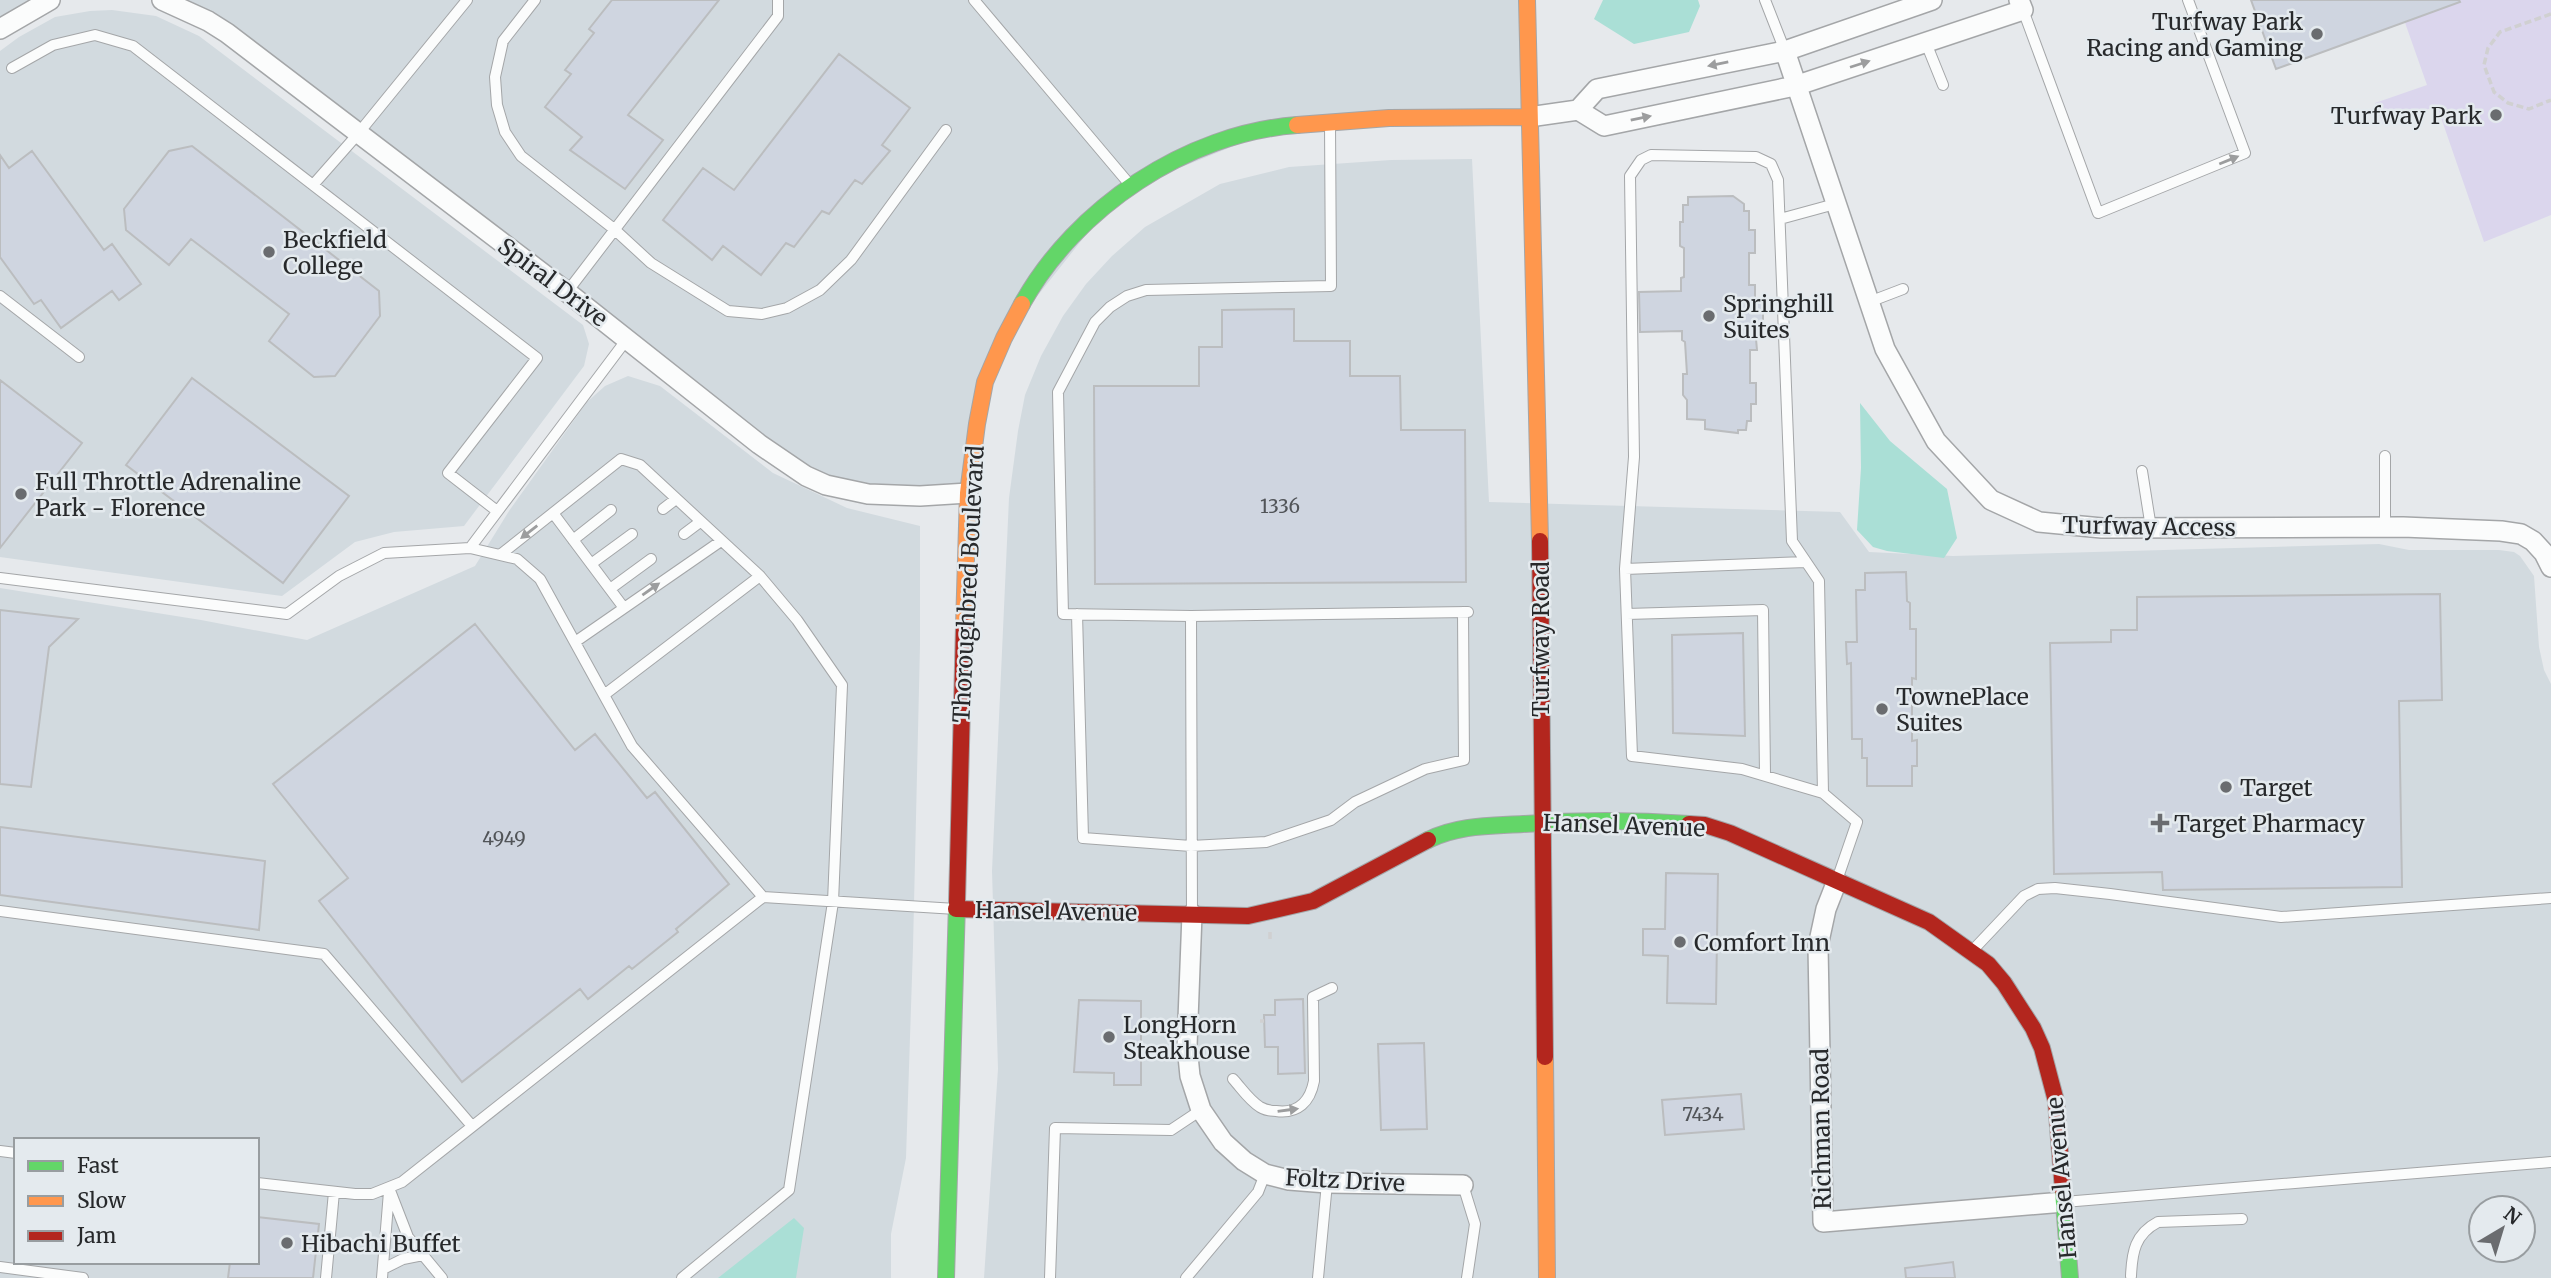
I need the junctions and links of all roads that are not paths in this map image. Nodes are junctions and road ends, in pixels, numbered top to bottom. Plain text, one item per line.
1 (49, 0) edge
2 (162, 0) edge
3 (467, 0) edge
4 (535, 0) edge
5 (778, 0) edge
6 (974, 0) edge
7 (1527, 0) edge
8 (1766, 0) edge
9 (1932, 0) edge
10 (2188, 0) edge
11 (1911, 3) edge
12 (2021, 5) edge
13 (0, 29) edge
14 (1926, 43) junction
15 (1785, 51) junction
16 (12, 68) dead end
17 (1943, 85) dead end
18 (1795, 86) junction
19 (1578, 110) junction
20 (1529, 117) junction
21 (1330, 122) junction
22 (946, 130) dead end
23 (357, 135) junction
24 (313, 185) junction
25 (1132, 186) junction
26 (1835, 204) junction
27 (1780, 219) junction
28 (614, 229) junction
29 (1903, 289) dead end
30 (567, 292) junction
31 (0, 296) edge
32 (1869, 302) junction
33 (627, 339) junction
34 (79, 357) dead end
35 (2385, 456) dead end
36 (2142, 471) dead end
37 (655, 479) junction
38 (644, 486) dead end
39 (968, 492) junction
40 (676, 499) junction
41 (663, 509) dead end
42 (611, 510) dead end
43 (498, 511) junction
44 (553, 513) junction
45 (700, 522) junction
46 (2385, 527) junction
47 (2151, 528) junction
48 (632, 534) dead end
49 (684, 534) dead end
50 (573, 540) junction
51 (720, 541) junction
52 (470, 548) junction
53 (500, 555) junction
54 (651, 559) dead end
55 (1806, 562) junction
56 (592, 564) junction
57 (2551, 566) edge
58 (1625, 569) junction
59 (760, 576) junction
60 (0, 578) edge
61 (610, 589) junction
62 (624, 608) junction
63 (1077, 614) junction
64 (1627, 614) junction
65 (1191, 616) junction
66 (575, 642) junction
67 (604, 695) junction
68 (1765, 775) junction
69 (1822, 793) junction
70 (1541, 821) junction
71 (1191, 846) junction
72 (1837, 881) junction
73 (763, 897) junction
74 (2551, 898) edge
75 (833, 902) junction
76 (956, 909) junction
77 (0, 911) edge
78 (1192, 914) junction
79 (1971, 951) junction
80 (1332, 988) dead end
81 (1233, 1079) dead end
82 (1201, 1110) junction
83 (472, 1126) junction
84 (2551, 1162) edge
85 (1265, 1174) junction
86 (259, 1182) edge
87 (1327, 1184) junction
88 (1463, 1185) joint
89 (389, 1188) junction
90 (334, 1192) junction
91 (2064, 1202) junction
92 (2242, 1219) dead end
93 (423, 1255) junction
94 (0, 1267) edge
95 (382, 1273) edge
96 (2132, 1276) dead end
97 (83, 1278) edge
98 (326, 1278) edge
99 (442, 1278) edge
100 (682, 1278) edge
101 (946, 1278) edge
102 (1050, 1278) edge
103 (1186, 1278) edge
104 (1318, 1278) edge
105 (1467, 1278) edge
106 (1548, 1278) edge
107 (2070, 1278) edge

1 - 13 street
2 - 23 street, Spiral Drive
3 - 23 lane
4 - 28 lane
5 - 28 lane
6 - 25 lane
7 - 20 main road, Turfway Road
8 - 15 lane
9 - 11 street
12 -> 10 lane
11 - 15 street
12 - 14 street
14 - 17 lane
18 -> 14 street
15 - 18 street, Turfway Access
15 -> 19 street
16 - 24 lane
19 -> 18 street
18 - 26 street, Turfway Access
19 - 20 street
20 - 21 main road, Thoroughbred Boulevard
20 - 70 main road, Turfway Road
21 - 25 main road, Thoroughbred Boulevard
21 - 63 lane
22 - 28 lane
23 - 24 lane
23 - 30 street, Spiral Drive
24 - 43 lane
25 - 39 main road, Thoroughbred Boulevard
26 - 27 lane
26 - 32 street, Turfway Access
27 - 55 lane
27 - 58 lane
28 - 30 lane
29 - 32 lane
30 - 33 street, Spiral Drive
31 - 34 lane
32 - 47 street, Turfway Access
33 - 39 street, Spiral Drive
33 - 43 lane
35 - 46 lane
36 - 47 lane
37 - 38 lane
37 - 40 lane
37 - 44 lane
39 - 76 main road, Thoroughbred Boulevard
40 - 41 lane
40 - 45 lane
42 - 50 lane
43 - 52 lane
44 - 50 lane
44 -> 53 lane
45 - 49 lane
45 - 51 lane
46 - 47 street, Turfway Access
46 - 57 street, Turfway Access
48 - 56 lane
50 - 56 lane
51 - 59 lane
62 -> 51 lane
52 - 53 lane
52 - 60 lane
53 - 66 lane
54 - 61 lane
55 - 58 lane
55 - 69 lane
56 - 61 lane
58 - 64 lane
59 - 67 lane
59 - 75 lane
61 - 62 lane
62 - 66 lane
63 - 65 lane
63 - 71 lane
64 - 68 lane
64 - 68 lane
65 - 71 lane
65 - 71 lane
66 - 67 lane
67 - 73 lane
68 - 69 lane
69 - 72 lane
70 - 72 main road, Hansel Avenue
70 - 78 main road, Hansel Avenue
70 - 106 main road, Turfway Road
71 - 78 lane
72 - 79 main road, Hansel Avenue
72 - 91 street, Richman Road
73 - 75 lane
73 - 83 lane
74 - 79 lane
75 - 76 lane
75 - 100 lane
76 - 78 main road, Hansel Avenue
76 - 101 main road, Thoroughbred Boulevard
77 - 83 lane
78 - 82 street, Foltz Drive
79 - 91 main road, Hansel Avenue
81 -> 80 lane
82 - 85 street, Foltz Drive
82 - 102 lane
83 - 89 lane
84 - 91 lane
85 - 87 street, Foltz Drive
85 - 103 lane
86 - 90 lane
87 - 88 street, Foltz Drive
87 - 104 lane
88 - 105 lane
89 - 90 lane
89 - 93 lane
89 - 95 lane
90 - 98 lane
91 - 107 main road, Hansel Avenue
92 - 96 lane
93 - 95 lane
93 - 99 lane
94 - 97 lane

